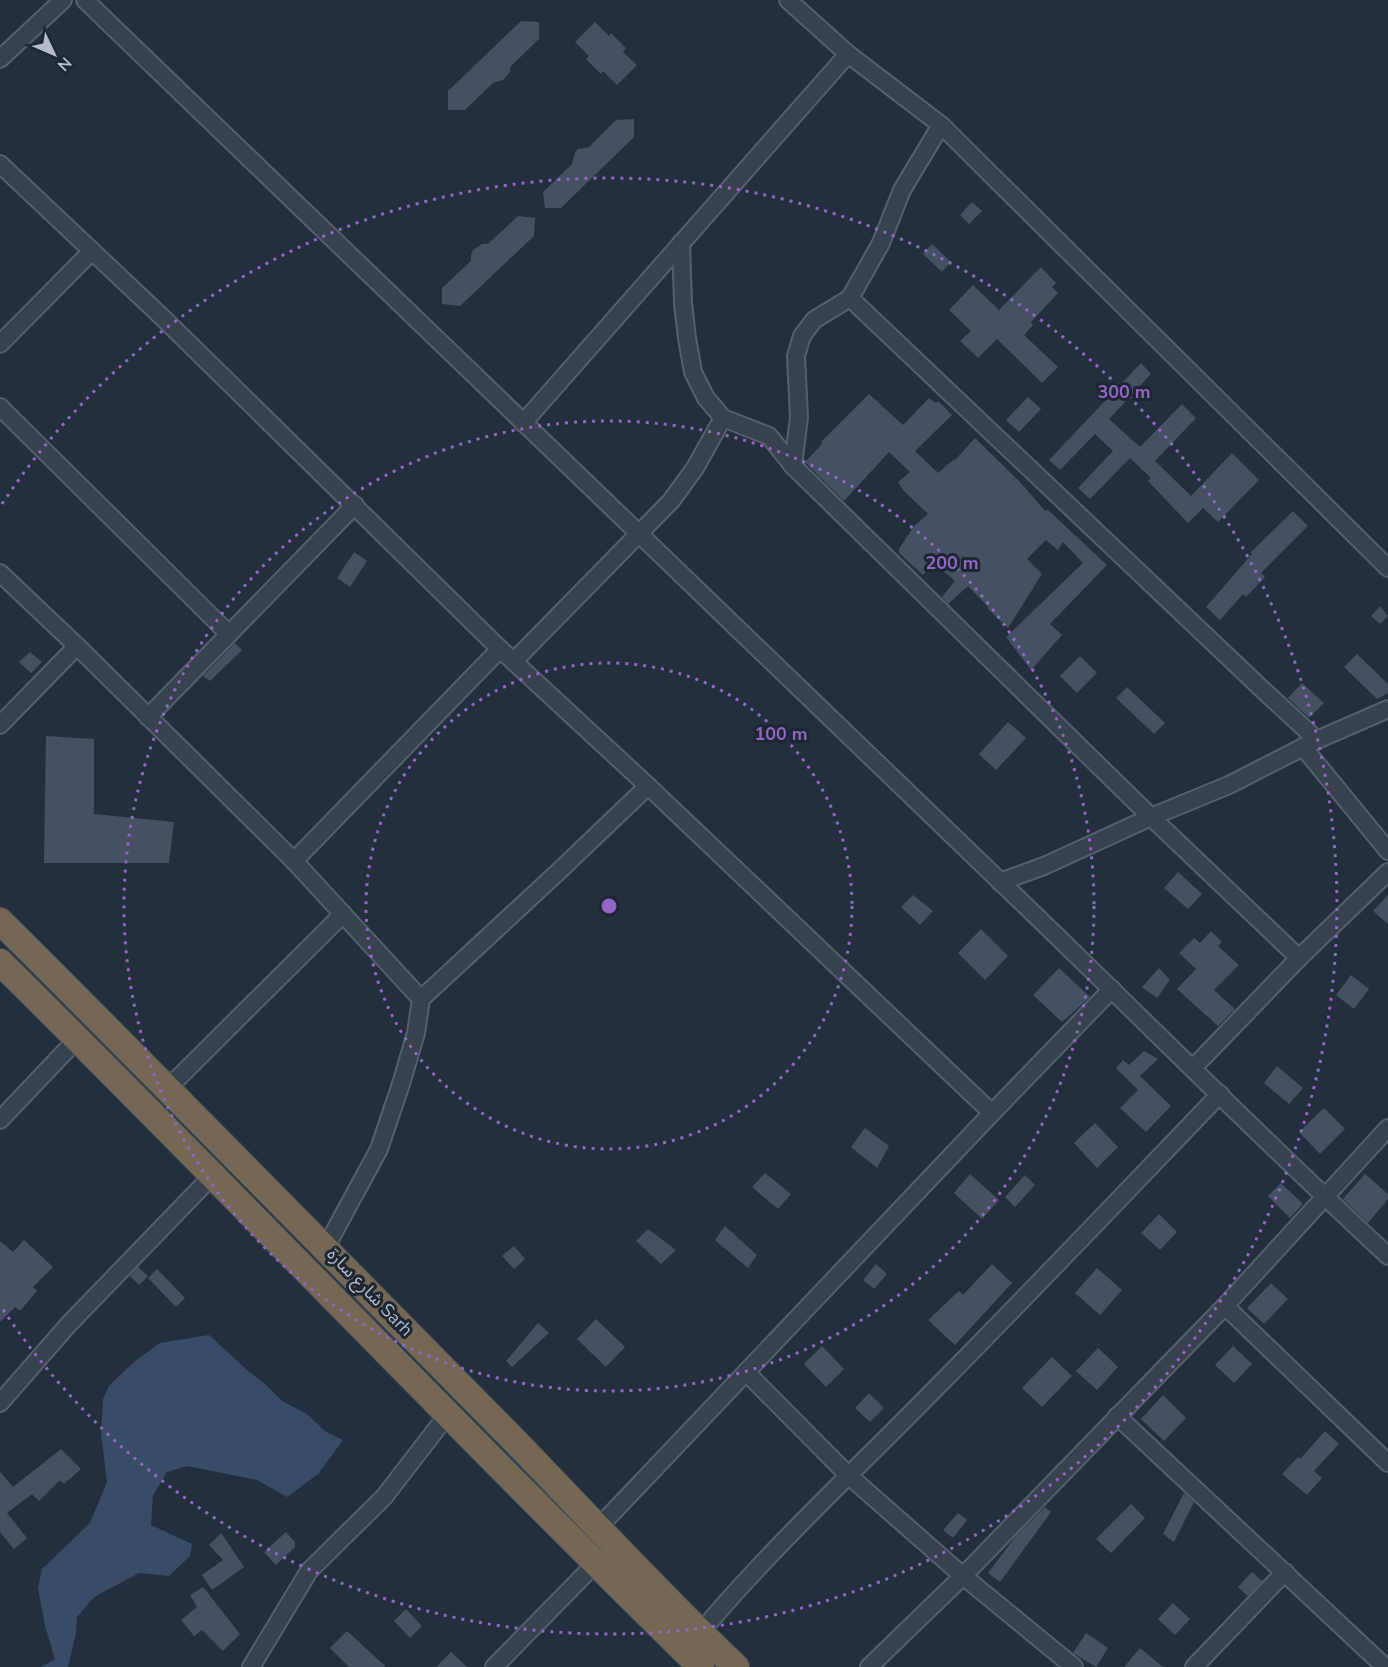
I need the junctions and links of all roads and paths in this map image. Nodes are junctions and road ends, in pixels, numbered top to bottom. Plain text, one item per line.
1 (63, 0) edge
2 (85, 0) edge
3 (788, 0) edge
4 (848, 54) junction
5 (0, 59) edge
6 (941, 125) junction
7 (0, 164) edge
8 (681, 243) junction
9 (92, 251) junction
10 (850, 298) junction
11 (0, 344) edge
12 (0, 407) edge
13 (723, 418) junction
14 (523, 423) junction
15 (793, 466) junction
16 (355, 505) junction
17 (637, 534) junction
18 (1388, 568) edge
19 (0, 573) edge
20 (229, 634) junction
21 (77, 646) junction
22 (500, 649) junction
23 (514, 661) junction
24 (1388, 709) edge
25 (148, 717) junction
26 (0, 725) edge
27 (1310, 744) junction
28 (648, 786) junction
29 (1150, 817) junction
30 (1388, 851) edge
31 (294, 861) junction
32 (1388, 872) edge
33 (1000, 882) junction
34 (343, 914) junction
35 (0, 921) edge
36 (1299, 958) junction
37 (0, 962) edge
38 (1112, 989) junction
39 (421, 999) junction
40 (78, 1038) junction
41 (1193, 1068) junction
42 (168, 1088) junction
43 (1220, 1094) junction
44 (992, 1113) junction
45 (0, 1120) edge
46 (1388, 1128) edge
47 (213, 1175) junction
48 (1324, 1197) junction
49 (326, 1247) junction
50 (1388, 1256) edge
51 (1225, 1306) junction
52 (746, 1372) junction
53 (0, 1403) edge
54 (448, 1414) junction
55 (1117, 1416) junction
56 (1388, 1463) edge
57 (848, 1475) junction
58 (598, 1528) junction
59 (595, 1564) junction
60 (1285, 1572) junction
61 (963, 1576) junction
62 (700, 1633) junction
63 (250, 1667) edge
64 (494, 1667) edge
65 (701, 1667) edge
66 (736, 1667) edge
67 (869, 1667) edge
68 (1074, 1667) edge
69 (1194, 1667) edge
70 (1384, 1667) edge

1 - 5 street
2 - 14 street
3 - 4 street
4 - 6 street
4 - 8 street
6 - 10 street
6 - 18 street
7 - 9 street
8 - 13 street
8 - 14 street
9 - 11 street
9 - 16 street
10 - 15 street
10 - 27 street
12 - 20 street
13 - 15 street
13 - 17 street
14 - 17 street
15 - 29 street
16 - 20 street
16 - 22 street
17 - 23 street
17 - 33 street
19 - 21 street
20 - 25 street
21 - 25 street
21 - 26 street
22 - 23 street
22 - 31 street
23 - 28 street
24 - 27 street
25 - 31 street
27 - 29 street
27 - 30 street
28 - 39 street
28 - 44 street
29 - 33 street
29 - 36 street
31 - 34 street
32 - 36 street
33 - 38 street
34 - 39 street
34 - 42 street
35 - 42 highway, شارع سارة Sarh
36 - 41 street
37 - 40 highway, شارع سارة Sarh
38 - 41 street
38 - 44 street
39 - 49 street
40 - 45 street
40 - 47 highway, شارع سارة Sarh
41 - 43 street
42 - 49 highway, شارع سارة Sarh
43 - 48 street
43 - 57 street
44 - 52 street
46 - 48 street
47 - 53 street
47 - 54 highway, شارع سارة Sarh
48 - 50 street
48 - 51 street
49 - 58 highway, شارع سارة Sarh
51 - 55 street
51 - 56 street
52 - 57 street
52 - 58 street
54 - 59 highway, شارع سارة Sarh
54 - 63 street
55 - 60 street
55 - 61 street
57 - 61 street
57 - 62 street
58 - 62 highway, شارع سارة Sarh
59 - 64 street
59 - 65 highway, شارع سارة Sarh
60 - 69 street
60 - 70 street
61 - 67 street
61 - 68 street
62 - 66 highway, شارع سارة Sarh

